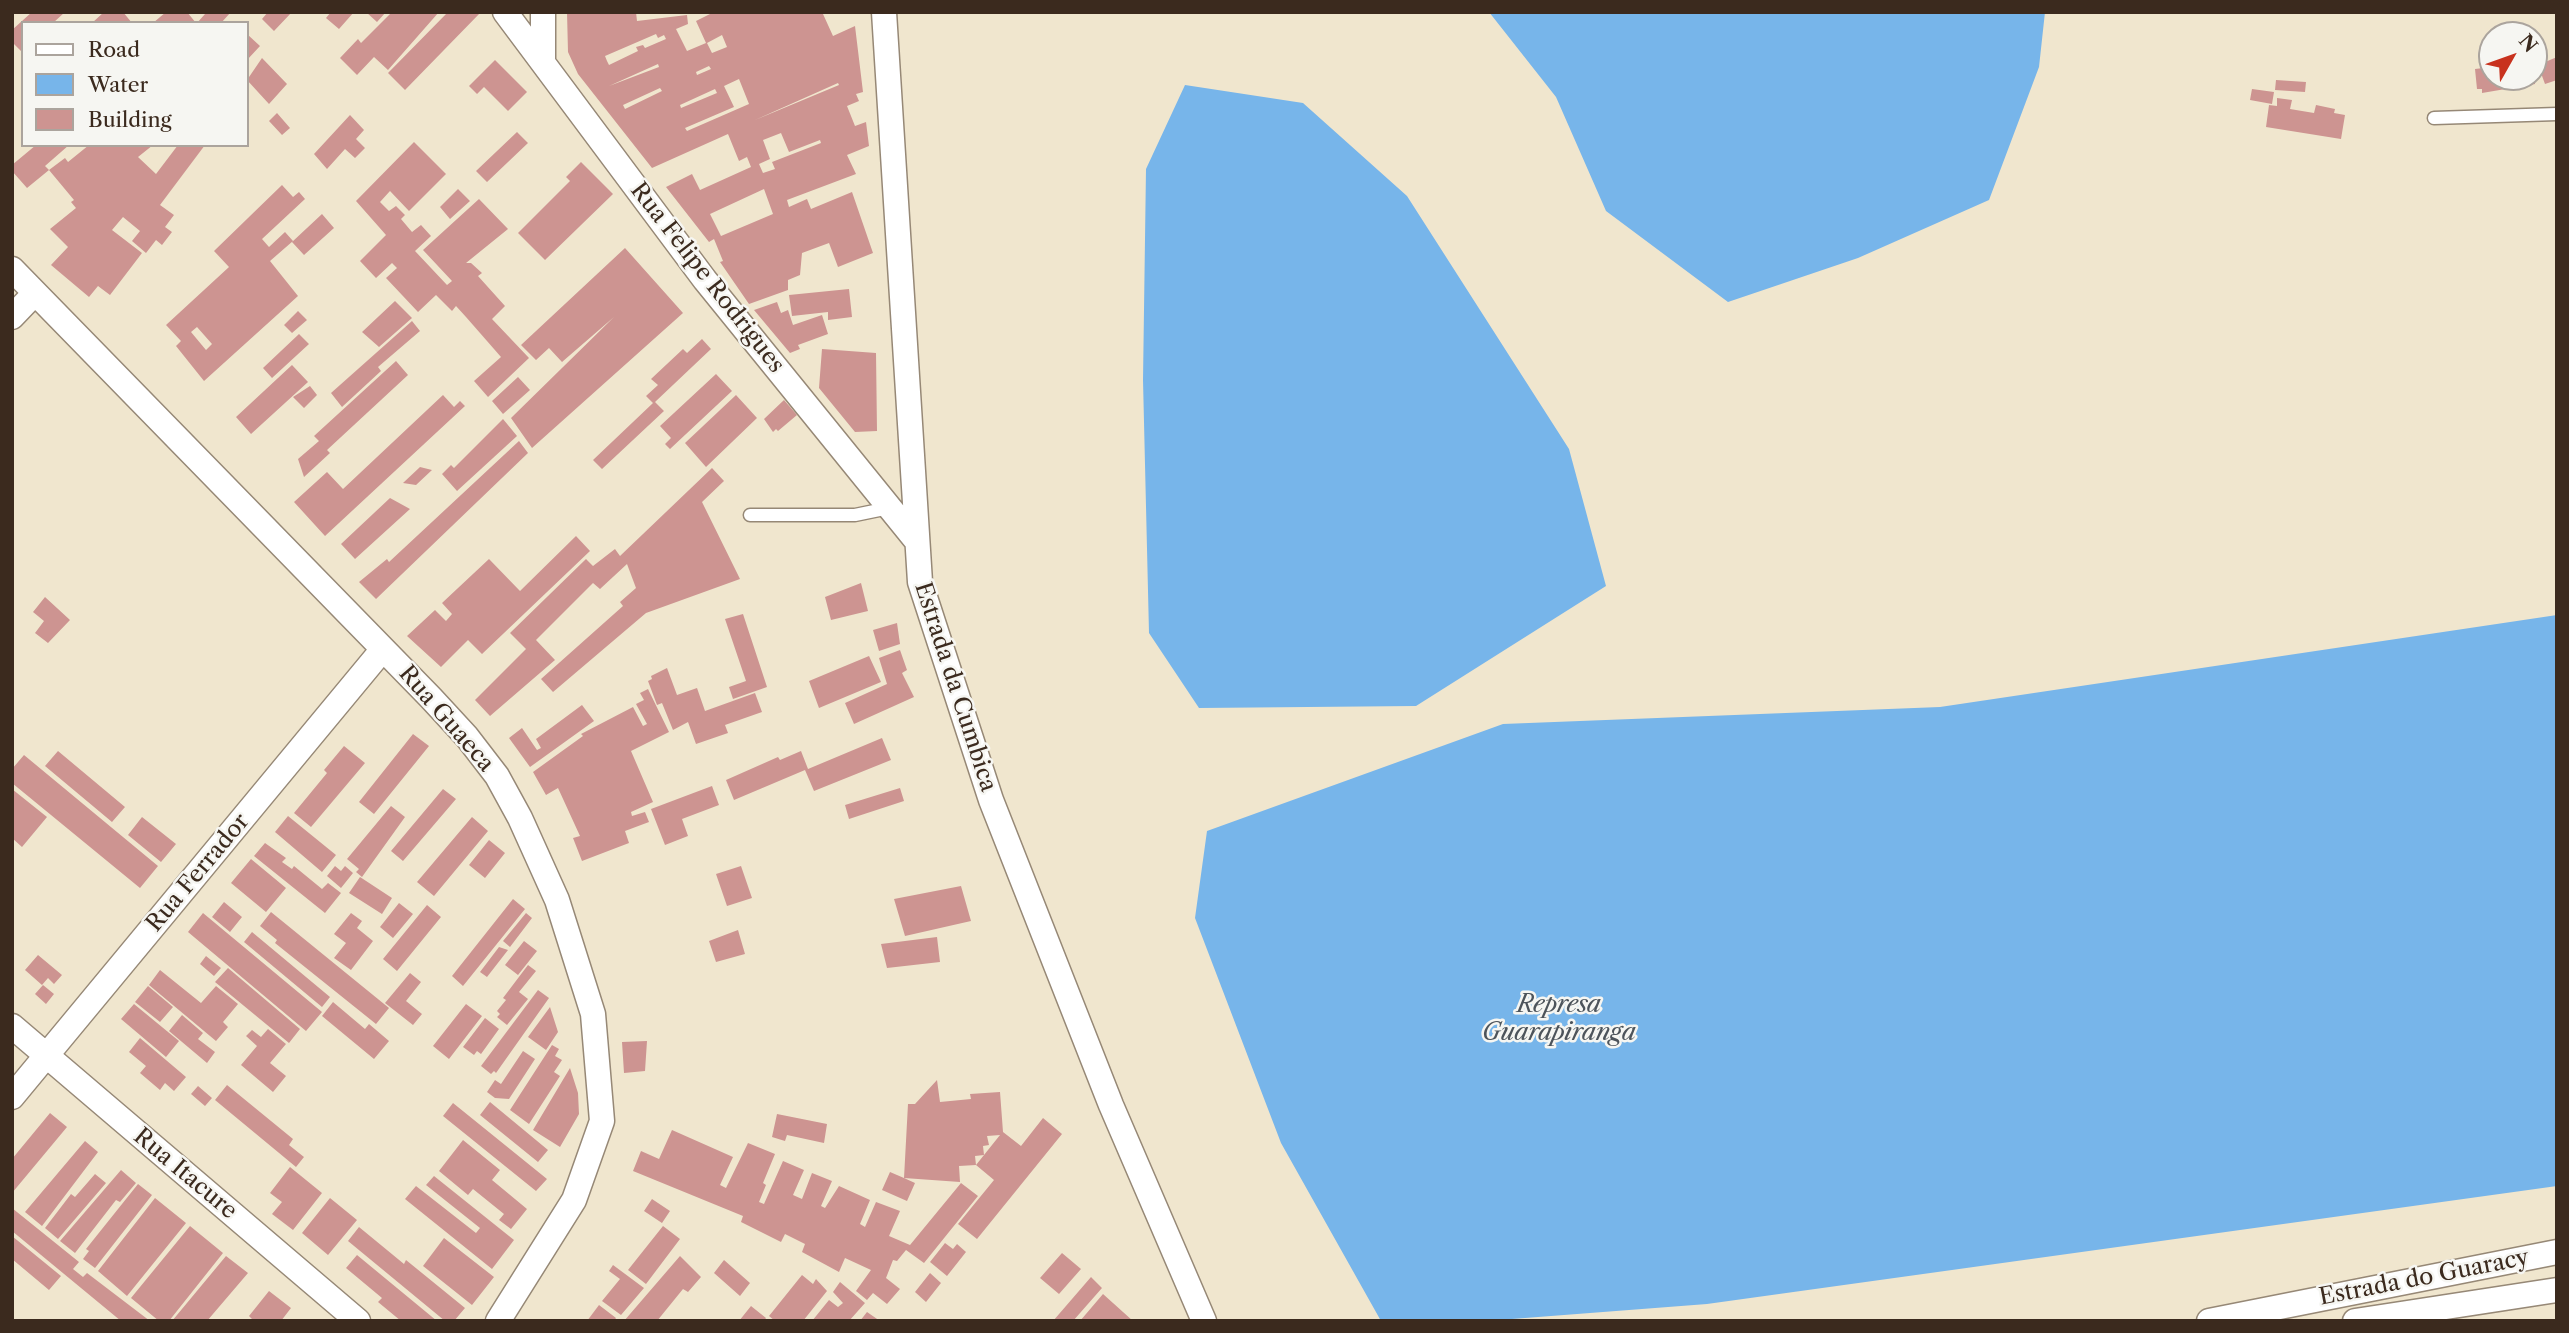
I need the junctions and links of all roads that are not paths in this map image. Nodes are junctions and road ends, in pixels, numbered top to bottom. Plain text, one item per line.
1 (505, 12) edge
2 (543, 12) edge
3 (884, 12) edge
4 (543, 62) junction
5 (2557, 114) edge
6 (2434, 118) dead end
7 (12, 269) edge
8 (35, 293) junction
9 (12, 317) edge
10 (890, 508) junction
11 (750, 515) dead end
12 (915, 539) junction
13 (383, 649) junction
14 (12, 1026) edge
15 (47, 1056) junction
16 (12, 1097) edge
17 (2557, 1252) edge
18 (2557, 1290) edge
19 (2463, 1313) edge
20 (358, 1321) edge
21 (498, 1321) edge
22 (1204, 1321) edge
23 (2209, 1321) edge
24 (2355, 1321) edge

1 - 4 street, Rua Felipe Rodrigues
2 - 4 street
3 - 12 street, Estrada da Cumbica
4 - 10 street, Rua Felipe Rodrigues
5 - 6 lane
7 - 8 street, Rua Guaeca
8 - 9 street
8 - 13 street, Rua Guaeca
10 - 11 lane
10 - 12 street, Rua Felipe Rodrigues
12 - 22 street, Estrada da Cumbica
13 - 15 street, Rua Ferrador
13 - 21 street, Rua Guaeca
14 - 15 street, Rua Itacure
15 - 16 street, Rua Ferrador
15 - 20 street, Rua Itacure
17 - 23 street, Estrada do Guaracy
18 - 19 street
19 - 24 street

